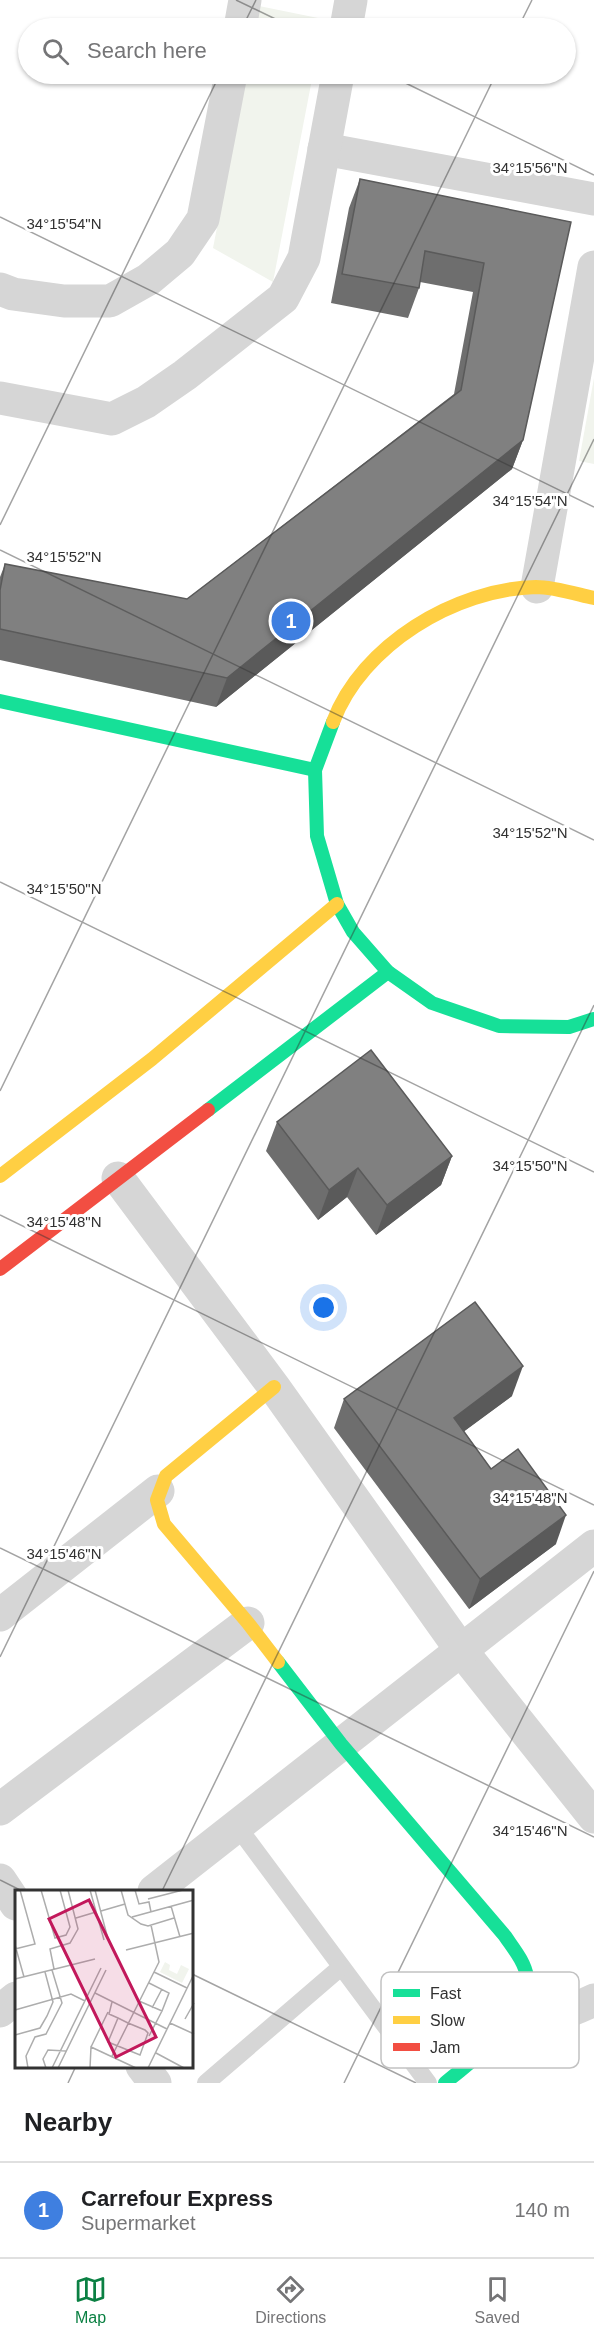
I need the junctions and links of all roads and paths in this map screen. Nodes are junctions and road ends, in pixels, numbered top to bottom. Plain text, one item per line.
1 (245, 0) edge
2 (351, 0) edge
3 (242, 18) edge
4 (348, 18) edge
5 (229, 84) edge
6 (336, 84) edge
7 (324, 149) junction
8 (594, 199) edge
9 (594, 267) edge
10 (0, 289) edge
11 (0, 398) edge
12 (537, 587) junction
13 (594, 598) edge
14 (0, 701) edge
15 (315, 770) junction
16 (337, 904) junction
17 (388, 972) junction
18 (594, 1019) edge
19 (0, 1176) edge
20 (118, 1178) junction
21 (0, 1269) edge
22 (274, 1387) junction
23 (158, 1491) junction
24 (594, 1546) edge
25 (0, 1615) edge
26 (248, 1623) junction
27 (461, 1650) junction
28 (341, 1744) junction
29 (0, 1809) edge
30 (594, 1817) edge
31 (237, 1826) junction
32 (0, 1880) edge
33 (155, 1890) edge
34 (15, 1902) edge
35 (341, 1967) junction
36 (526, 1972) edge
37 (15, 1999) edge
38 (594, 2000) edge
39 (579, 2007) edge
40 (0, 2011) edge
41 (381, 2020) edge
42 (143, 2068) edge
43 (417, 2068) edge
44 (462, 2068) edge
45 (155, 2083) edge
46 (206, 2083) edge
47 (428, 2083) edge
48 (445, 2083) edge

1 - 3 street
2 - 4 street
5 - 10 street
6 - 7 street
7 - 8 street
7 - 11 street
9 - 12 street
12 - 13 street
12 - 15 street
14 - 15 street
15 - 16 street
16 - 17 street
16 - 19 street
17 - 18 street
17 - 20 street
20 - 21 street
20 - 22 street
22 - 23 street
22 - 27 street
23 - 25 street
23 - 26 street
24 - 27 street
26 - 28 street
26 - 29 street
27 - 28 street
27 - 30 street
28 - 31 street
28 - 36 street
31 - 33 street
31 - 35 lane
32 - 34 street
35 - 41 lane
35 - 46 lane
37 - 40 street
38 - 39 street
42 - 45 street
43 - 47 lane
44 - 48 street

